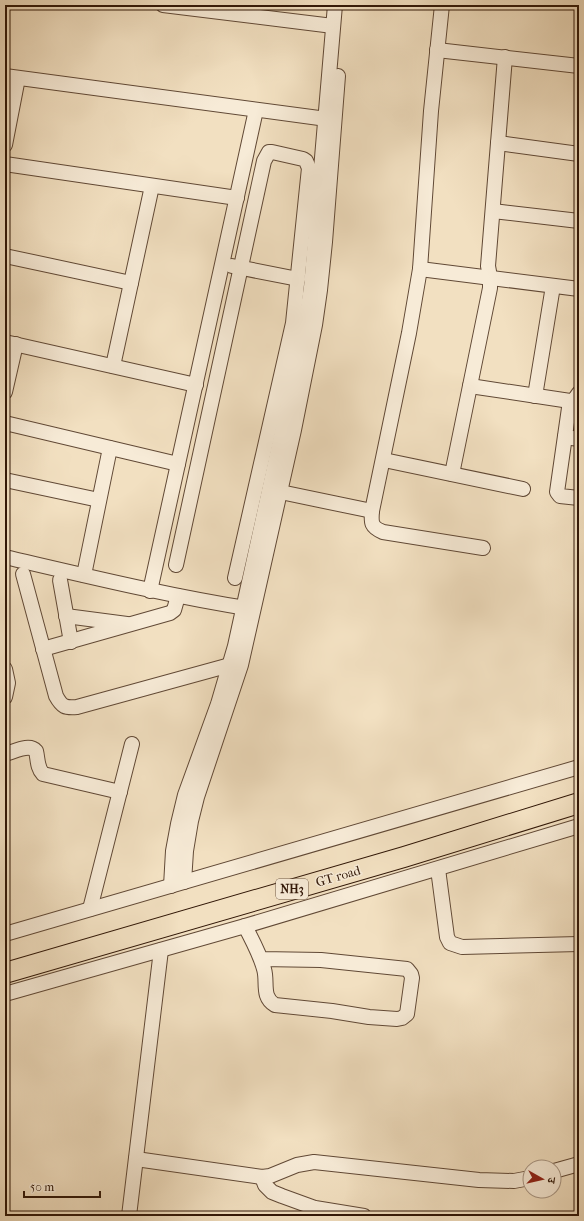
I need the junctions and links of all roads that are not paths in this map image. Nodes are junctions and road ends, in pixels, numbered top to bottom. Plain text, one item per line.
1 (163, 5) edge
2 (335, 5) edge
3 (345, 5) edge
4 (442, 5) edge
5 (333, 26) junction
6 (437, 50) junction
7 (505, 57) junction
8 (579, 66) edge
9 (12, 77) edge
10 (256, 110) junction
11 (330, 119) junction
12 (498, 143) junction
13 (5, 145) edge
14 (579, 154) edge
15 (5, 164) edge
16 (152, 186) junction
17 (237, 198) junction
18 (493, 211) junction
19 (579, 221) edge
20 (5, 256) edge
21 (222, 265) junction
22 (240, 267) junction
23 (420, 269) junction
24 (490, 277) junction
25 (298, 279) junction
26 (131, 284) junction
27 (553, 286) junction
28 (579, 289) edge
29 (10, 343) edge
30 (113, 366) junction
31 (196, 385) junction
32 (470, 386) junction
33 (5, 392) edge
34 (535, 396) junction
35 (574, 397) edge
36 (5, 424) edge
37 (565, 437) junction
38 (579, 439) edge
39 (110, 448) junction
40 (384, 460) junction
41 (178, 464) junction
42 (452, 474) junction
43 (5, 480) edge
44 (523, 489) dead end
45 (274, 491) junction
46 (579, 498) edge
47 (99, 500) junction
48 (372, 511) junction
49 (483, 548) dead end
50 (5, 557) edge
51 (176, 565) dead end
52 (23, 574) dead end
53 (84, 575) junction
54 (235, 578) dead end
55 (60, 580) dead end
56 (150, 591) junction
57 (178, 596) junction
58 (249, 608) junction
59 (66, 616) junction
60 (133, 625) junction
61 (71, 642) junction
62 (43, 649) junction
63 (230, 665) junction
64 (5, 669) edge
65 (5, 697) edge
66 (132, 744) dead end
67 (5, 754) edge
68 (579, 767) edge
69 (579, 790) edge
70 (120, 792) junction
71 (579, 803) edge
72 (579, 826) edge
73 (438, 869) junction
74 (178, 884) junction
75 (90, 909) junction
76 (245, 926) junction
77 (5, 934) edge
78 (579, 944) edge
79 (160, 950) junction
80 (5, 959) edge
81 (261, 959) junction
82 (5, 973) edge
83 (5, 994) edge
84 (136, 1159) junction
85 (579, 1164) edge
86 (562, 1169) edge
87 (262, 1177) junction
88 (522, 1180) edge
89 (336, 1214) edge
90 (129, 1216) edge
91 (364, 1216) edge

1 - 5 street
2 - 5 street
3 - 11 street
4 - 6 street
5 - 11 street
6 - 7 street
6 - 23 street
7 - 8 street
7 - 12 street
9 - 10 street
9 - 13 street
10 - 11 street
10 - 17 street
11 - 45 street
12 - 14 street
12 - 18 street
15 - 16 street
16 - 17 street
16 - 26 street
17 - 21 street
18 - 19 street
18 - 24 street
20 - 26 street
21 - 22 street
21 - 31 street
22 - 25 street
22 - 25 street
22 - 51 street
23 - 24 street
23 - 40 street
24 - 27 street
24 - 32 street
25 - 54 street
26 - 30 street
27 - 28 street
27 - 34 street
29 - 30 street
29 - 33 street
30 - 31 street
31 - 41 street
32 - 34 street
32 - 42 street
34 - 35 street
35 - 37 street
36 - 39 street
37 - 38 street
37 - 46 street
39 - 41 street
39 - 47 street
40 - 42 street
40 - 48 street
41 - 56 street
42 - 44 street
43 - 47 street
45 - 48 street
45 - 58 street
47 - 53 street
48 - 49 street
50 - 53 street
52 - 62 street
53 - 56 street
55 - 59 street
56 - 57 street
57 - 58 street
57 - 60 street
58 - 63 street
58 - 74 street
59 - 60 street
59 - 61 street
60 - 61 street
61 - 62 street
62 - 63 street
63 - 74 street
64 - 65 street
66 - 70 street
67 - 70 street
68 - 74 street
69 - 80 highway, GT road / NH3
70 - 75 street
71 - 82 highway, GT road / NH3
72 - 73 street
73 - 76 street
73 - 78 street
74 - 75 street
75 - 77 street
76 - 79 street
76 - 81 street
79 - 83 street
79 - 84 street
81 - 81 street
84 - 87 street
84 - 90 street
85 - 86 street
87 - 88 street
87 - 89 street
89 - 91 street

